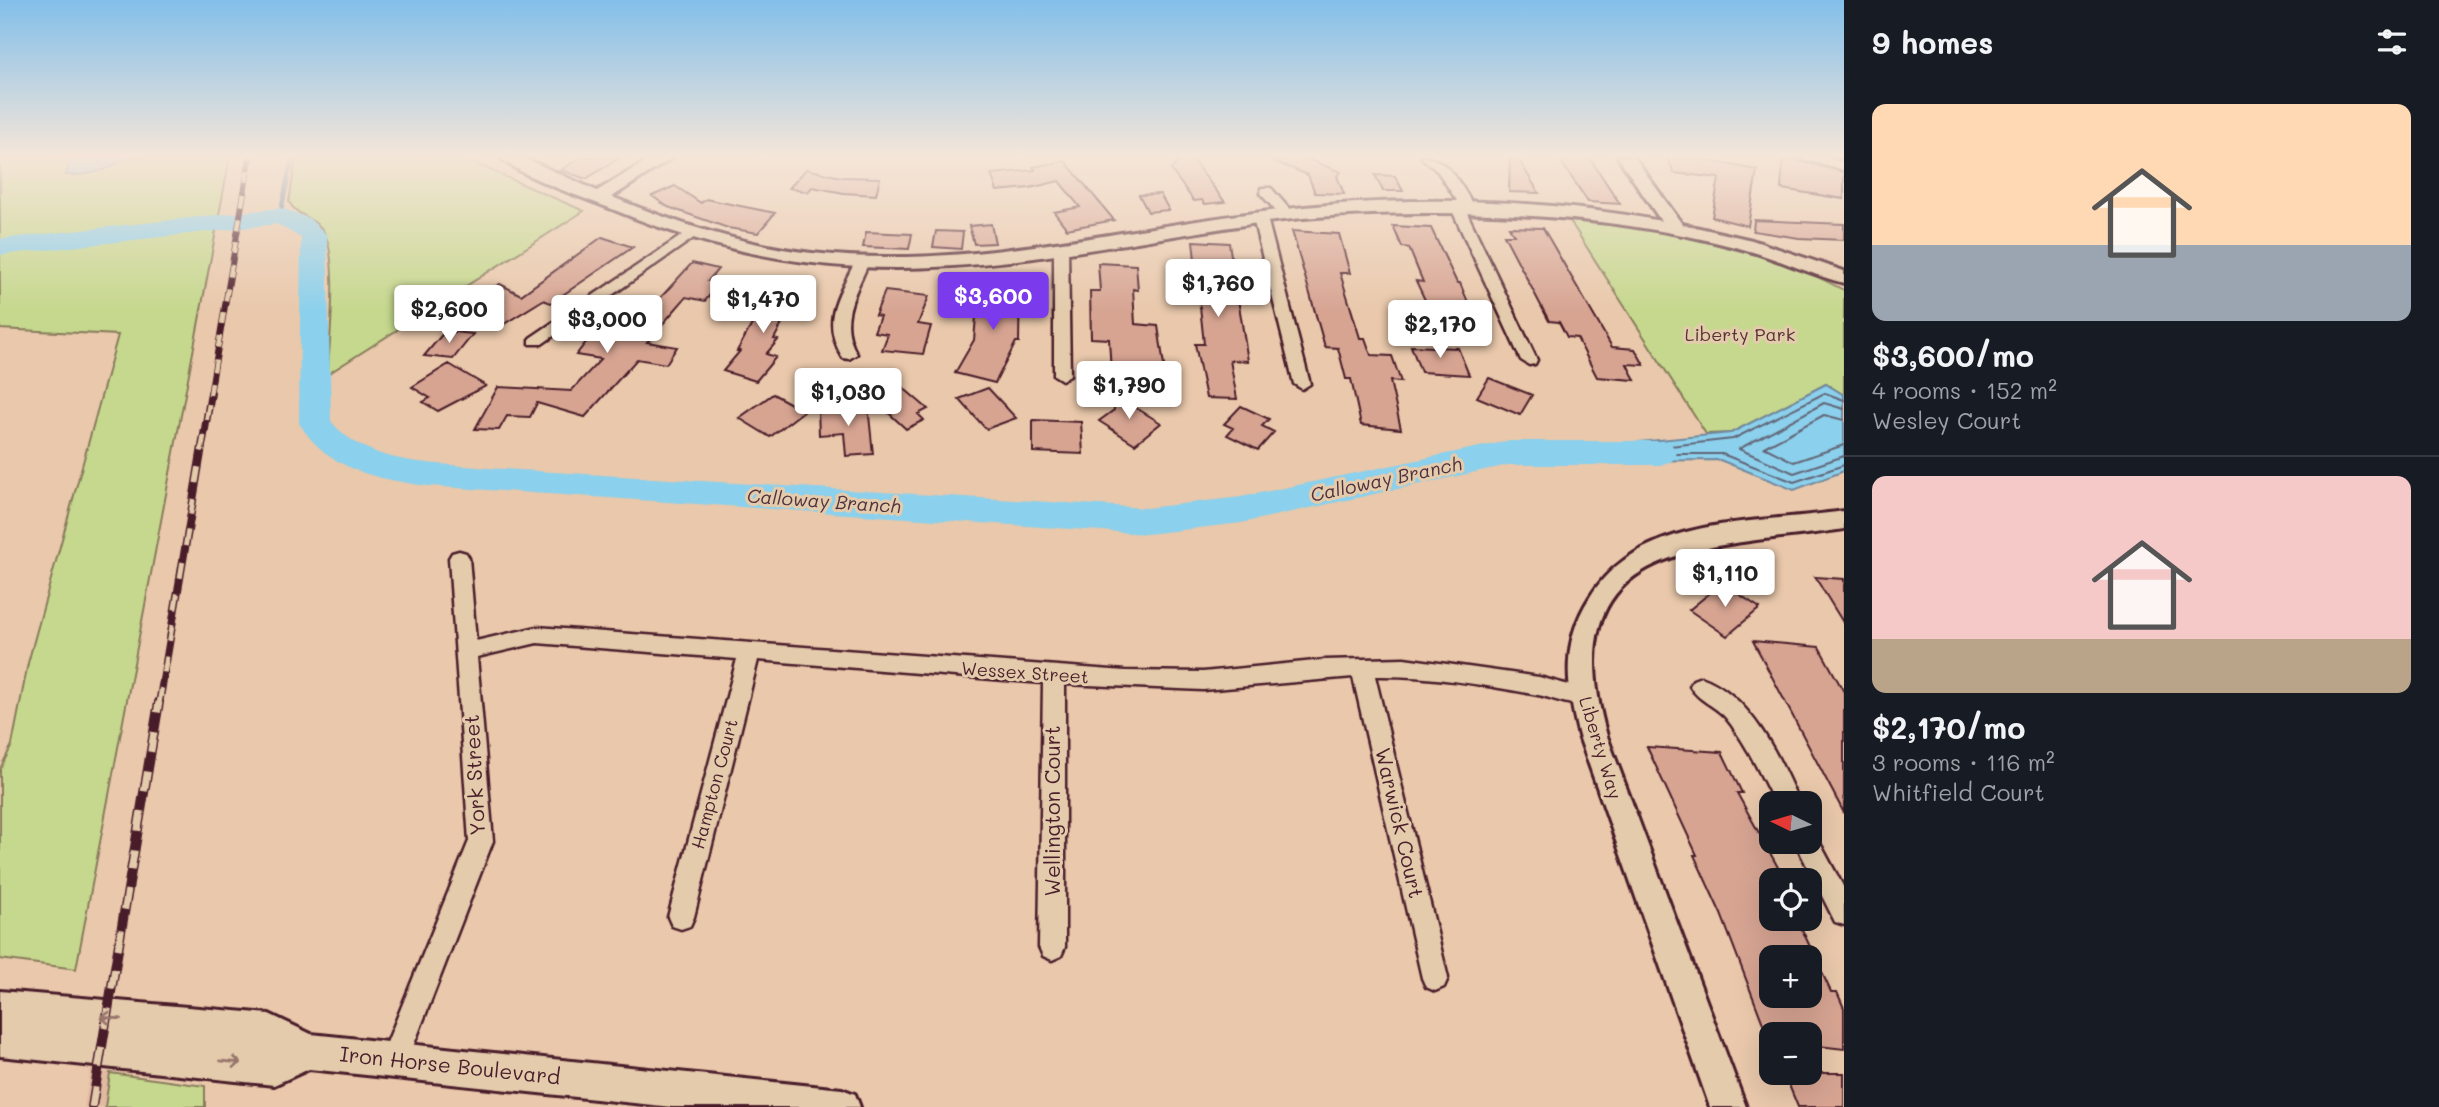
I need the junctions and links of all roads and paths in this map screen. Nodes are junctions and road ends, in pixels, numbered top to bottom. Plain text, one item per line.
1 (625, 209) edge
2 (1281, 209) edge
3 (1464, 209) junction
4 (1662, 209) edge
5 (1286, 214) junction
6 (1260, 218) junction
7 (1674, 226) junction
8 (690, 234) junction
9 (1061, 248) junction
10 (862, 262) junction
11 (1844, 277) edge
12 (536, 341) dead end
13 (849, 354) dead end
14 (1529, 359) dead end
15 (1062, 375) dead end
16 (1302, 384) dead end
17 (1844, 520) edge
18 (459, 558) dead end
19 (467, 651) junction
20 (750, 651) junction
21 (1362, 668) junction
22 (1054, 675) junction
23 (1701, 686) dead end
24 (1583, 697) junction
25 (1781, 791) edge
26 (1813, 854) edge
27 (1844, 913) edge
28 (681, 917) dead end
29 (1052, 947) dead end
30 (1435, 978) dead end
31 (0, 1008) edge
32 (0, 1039) edge
33 (308, 1051) junction
34 (394, 1060) junction
35 (842, 1107) edge
36 (1728, 1107) edge

1 - 8 street
2 - 5 street
3 - 5 street
3 - 7 street
3 - 14 street
4 - 7 street
5 - 6 street
6 - 9 street
6 - 16 street
7 - 11 street
8 - 10 street
8 - 12 street
9 - 10 street
9 - 15 street
10 - 13 street
17 - 24 street, Liberty Way
18 - 19 street, York Street
19 - 20 street, Wessex Street
19 - 34 street, York Street
20 - 22 street, Wessex Street
20 - 28 street, Hampton Court
21 - 22 street, Wessex Street
21 - 24 street, Wessex Street
21 - 30 street, Warwick Court
22 - 29 street, Wellington Court
23 - 25 street
24 - 36 street, Liberty Way
26 - 27 street
33 -> 31 street, Iron Horse Boulevard
32 -> 33 street
33 - 34 street, Iron Horse Boulevard
34 - 35 street, Iron Horse Boulevard

